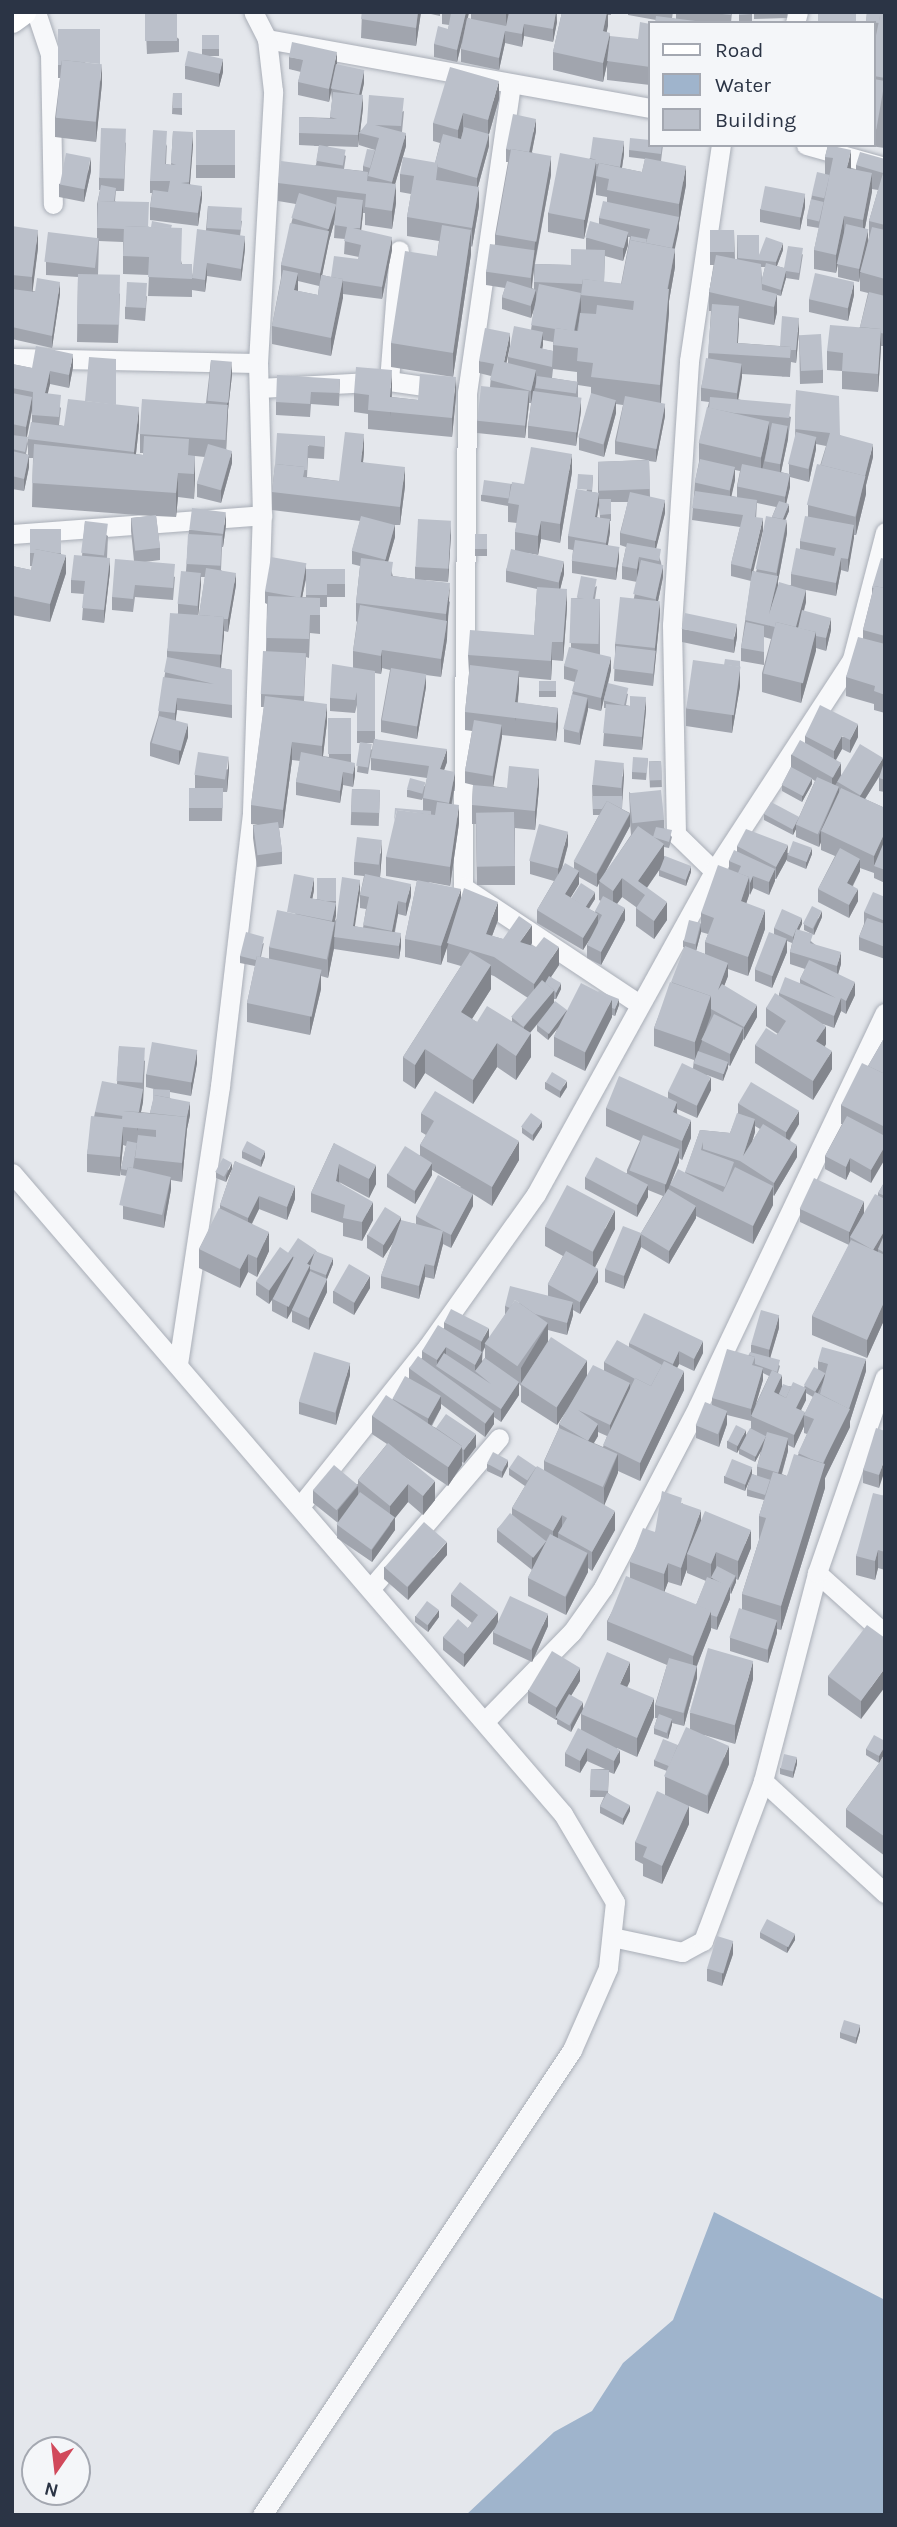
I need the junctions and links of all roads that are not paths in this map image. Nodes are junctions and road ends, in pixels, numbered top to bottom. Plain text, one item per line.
1 (23, 12) edge
2 (36, 12) edge
3 (253, 12) edge
4 (12, 20) edge
5 (267, 39) junction
6 (511, 84) junction
7 (648, 108) edge
8 (722, 147) edge
9 (813, 147) edge
10 (885, 167) edge
11 (53, 204) dead end
12 (399, 250) dead end
13 (12, 358) edge
14 (257, 363) junction
15 (388, 381) junction
16 (258, 388) junction
17 (467, 392) junction
18 (262, 515) junction
19 (885, 532) edge
20 (12, 534) edge
21 (714, 871) junction
22 (639, 1004) junction
23 (885, 1013) edge
24 (12, 1173) edge
25 (178, 1364) junction
26 (884, 1382) edge
27 (499, 1438) dead end
28 (301, 1505) junction
29 (817, 1573) junction
30 (371, 1588) junction
31 (885, 1634) edge
32 (485, 1721) junction
33 (763, 1781) junction
34 (885, 1893) edge
35 (611, 1937) junction
36 (262, 2515) edge

1 - 4 street
2 - 11 street
3 - 5 street
5 - 6 street
5 - 14 street
6 - 7 street
6 - 17 street
8 - 21 street
9 - 10 street
12 - 15 street
13 - 14 street
14 - 16 street
15 - 16 street
15 - 17 street
16 - 18 street
17 - 22 street
18 - 20 street
18 - 25 street
19 - 21 street
21 - 22 street
22 - 28 street
23 - 32 street
24 - 25 street
25 - 28 street
26 - 29 street
27 - 30 street
28 - 30 street
29 - 31 street
29 - 33 street
30 - 32 street
32 - 35 street
33 - 34 street
33 - 35 street
35 - 36 street

